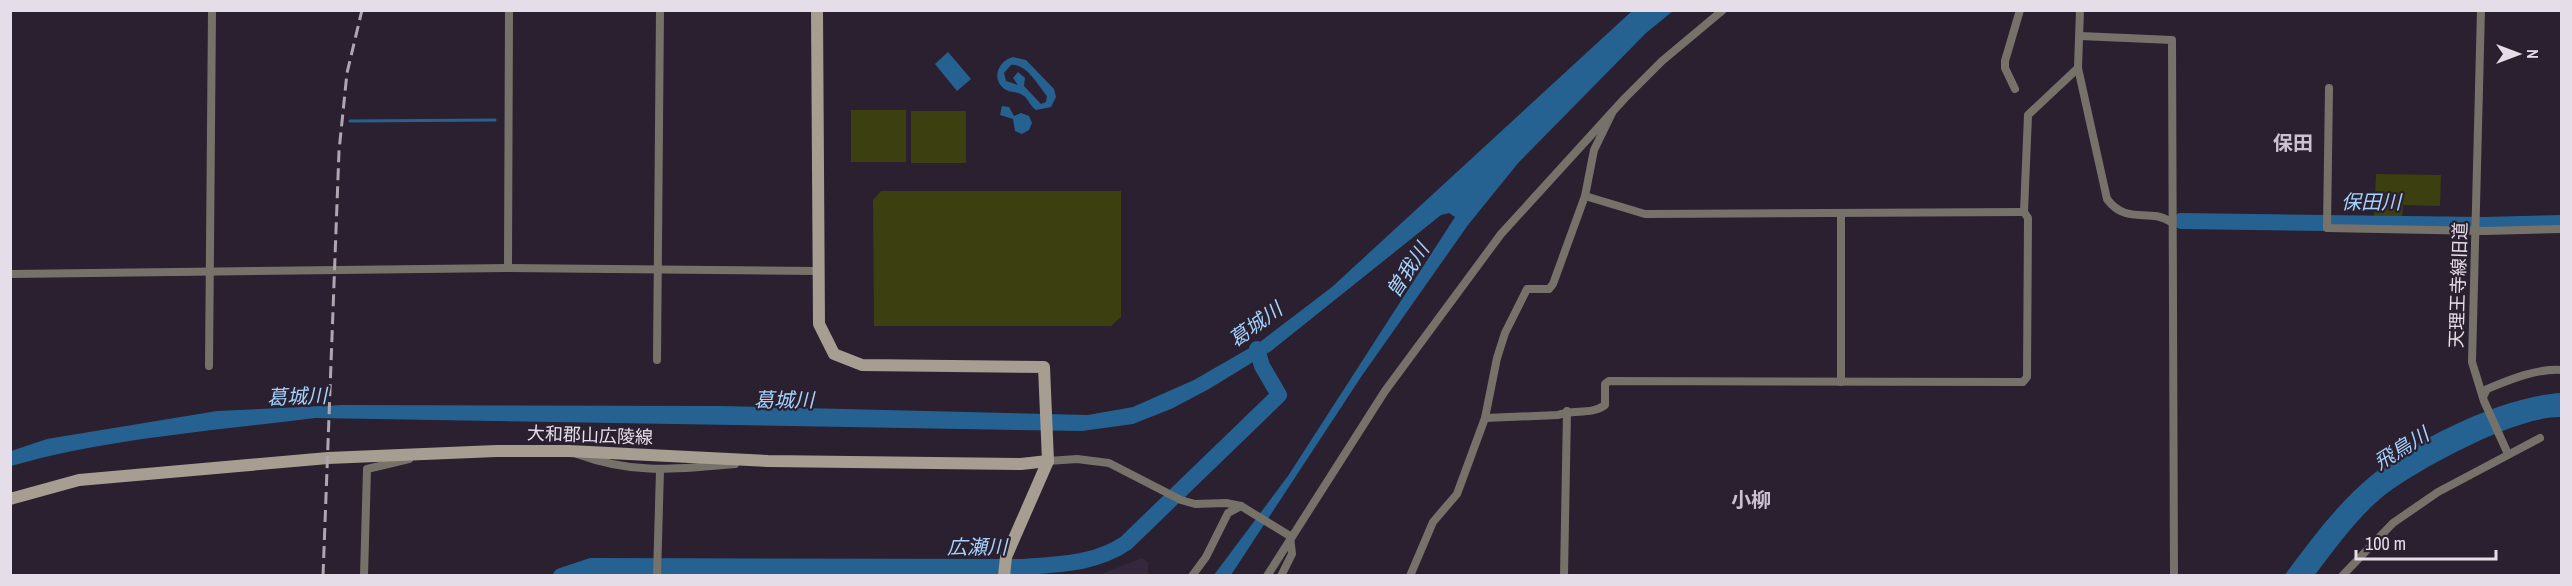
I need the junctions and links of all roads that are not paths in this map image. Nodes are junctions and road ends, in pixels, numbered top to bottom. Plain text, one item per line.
1 (212, 10) edge
2 (508, 10) edge
3 (660, 10) edge
4 (817, 10) edge
5 (1722, 10) edge
6 (2020, 10) edge
7 (2080, 10) edge
8 (2481, 10) edge
9 (2080, 36) junction
10 (2078, 68) junction
11 (2015, 88) dead end
12 (2329, 88) dead end
13 (1612, 112) junction
14 (1585, 196) junction
15 (2024, 212) junction
16 (1841, 214) junction
17 (2171, 222) junction
18 (2562, 229) edge
19 (2477, 231) junction
20 (508, 268) junction
21 (658, 270) junction
22 (818, 271) junction
23 (209, 273) junction
24 (10, 274) edge
25 (657, 360) dead end
26 (209, 366) dead end
27 (2562, 370) edge
28 (1841, 382) junction
29 (2484, 399) junction
30 (1567, 411) junction
31 (1485, 418) junction
32 (2540, 438) dead end
33 (569, 451) junction
34 (2507, 451) junction
35 (430, 454) junction
36 (1047, 455) junction
37 (768, 461) junction
38 (660, 470) junction
39 (10, 499) edge
40 (1241, 506) junction
41 (1291, 538) junction
42 (364, 576) edge
43 (657, 576) edge
44 (1004, 576) edge
45 (1192, 576) edge
46 (1267, 576) edge
47 (1281, 576) edge
48 (1410, 576) edge
49 (1564, 576) edge
50 (2174, 576) edge
51 (2342, 576) edge

1 - 23 street
2 - 20 street
3 - 21 street
4 - 22 main road
5 - 13 street
6 - 11 street
7 - 9 street
8 - 19 street, 天理王寺線旧道
9 - 10 street
9 - 17 street
10 - 15 street
10 - 17 street
12 - 19 street
13 - 14 street
13 - 41 street
14 - 16 street
14 - 31 street
15 - 16 street
15 - 28 street
16 - 28 street
17 - 50 street
18 - 19 street
19 - 29 street, 天理王寺線旧道
20 - 21 street
20 - 23 street
21 - 22 street
21 - 25 street
22 - 36 main road
23 - 24 street
23 - 26 street
27 - 29 street
28 - 30 street
29 - 34 street, 天理王寺線旧道
30 - 31 street
30 - 49 street
31 - 48 street
32 - 34 street
33 - 35 main road, 大和郡山広陵線
33 - 37 main road, 大和郡山広陵線
33 - 38 street
34 - 51 street
35 - 39 main road, 大和郡山広陵線
35 - 42 street
36 - 37 main road, 大和郡山広陵線
36 - 40 street
36 - 44 main road
37 - 38 street
38 - 43 street
40 - 41 street
40 - 45 street
41 - 46 street
41 - 47 street

